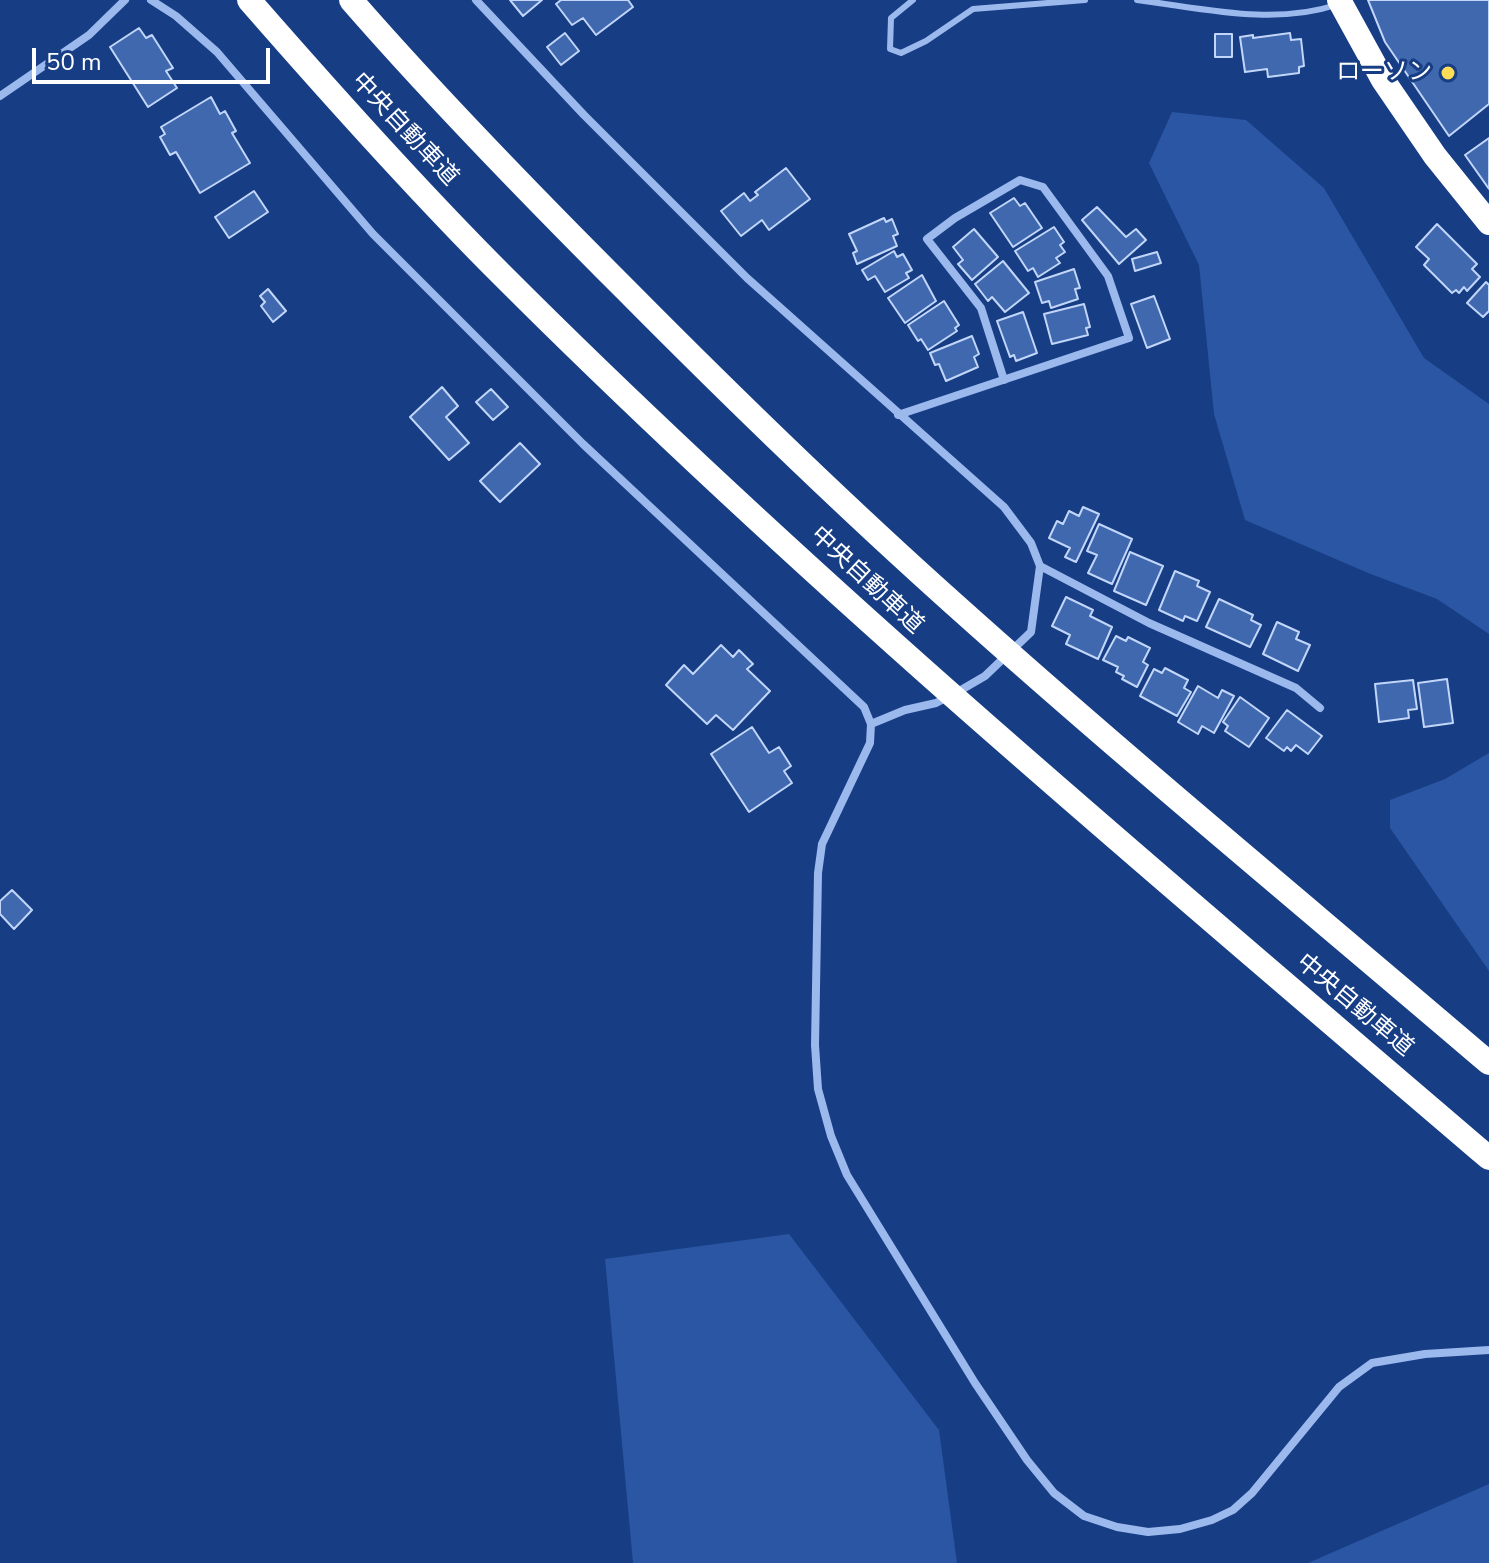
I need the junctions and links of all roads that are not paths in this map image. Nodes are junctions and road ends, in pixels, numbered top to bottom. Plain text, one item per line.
1 (125, 0) edge
2 (151, 0) edge
3 (249, 0) edge
4 (351, 0) edge
5 (476, 0) edge
6 (913, 0) edge
7 (1085, 0) edge
8 (1137, 0) edge
9 (1339, 2) edge
10 (0, 96) edge
11 (1489, 223) edge
12 (1004, 380) junction
13 (898, 415) junction
14 (1040, 566) junction
15 (1320, 708) dead end
16 (871, 724) junction
17 (1489, 1063) edge
18 (1489, 1158) edge
19 (1489, 1350) edge

1 - 10 street
2 - 16 street
3 - 18 highway, 中央自動車道
4 - 17 highway, 中央自動車道
5 - 13 street
6 - 7 lane
8 - 9 lane
9 - 11 highway
12 - 12 street
12 - 13 street
13 - 14 street
14 - 15 street
14 - 16 street
16 - 19 street

